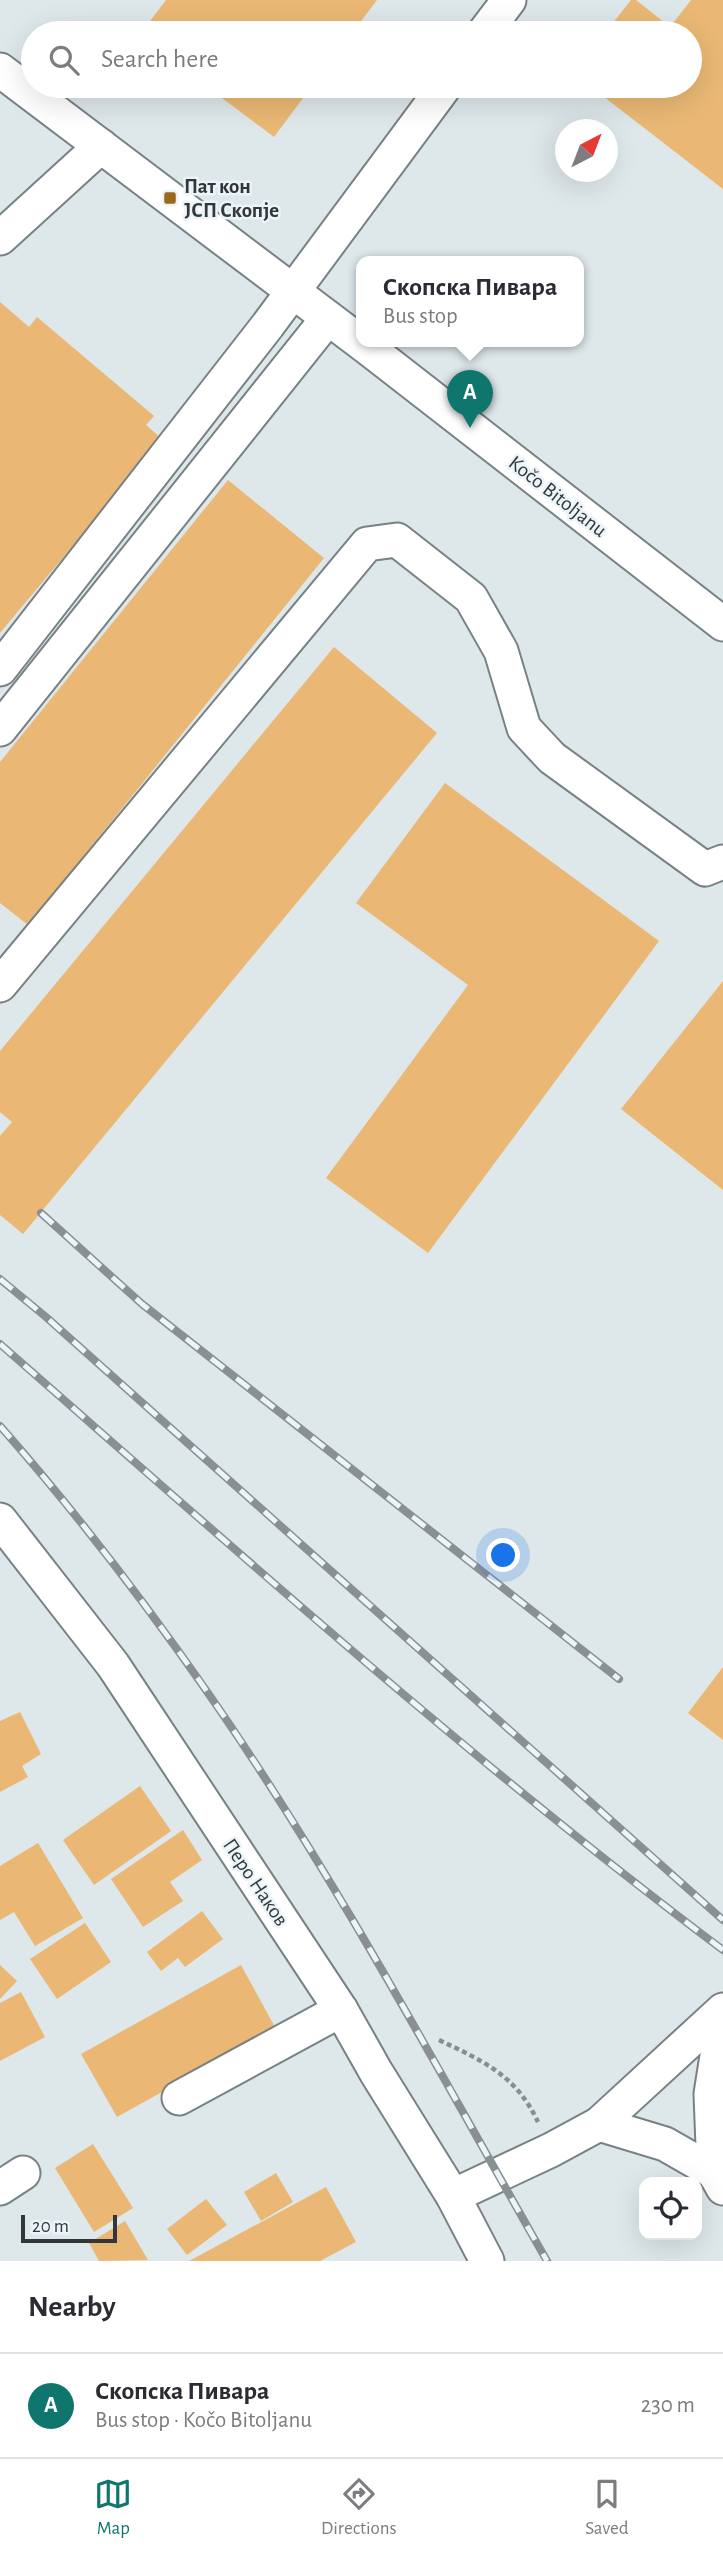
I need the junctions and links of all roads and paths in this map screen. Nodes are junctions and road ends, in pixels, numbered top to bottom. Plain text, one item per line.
1 (509, 0) edge
2 (493, 21) edge
3 (0, 70) edge
4 (21, 86) edge
5 (37, 98) edge
6 (436, 98) edge
7 (101, 146) junction
8 (0, 238) edge
9 (293, 290) junction
10 (328, 318) junction
11 (356, 340) edge
12 (365, 347) edge
13 (723, 624) edge
14 (0, 670) edge
15 (0, 729) edge
16 (723, 862) edge
17 (0, 985) edge
18 (0, 1520) edge
19 (341, 2010) junction
20 (723, 2010) edge
21 (723, 2018) edge
22 (439, 2040) dead end
23 (179, 2098) dead end
24 (599, 2124) junction
25 (551, 2150) junction
26 (719, 2180) edge
27 (453, 2196) junction
28 (487, 2261) edge

1 - 2 street
3 - 4 street, Kočo Bitoljanu
5 - 7 street, Kočo Bitoljanu
6 - 9 street
7 - 8 street
7 - 9 street, Kočo Bitoljanu
9 - 10 street, Kočo Bitoljanu
9 - 14 street
10 - 11 street, Kočo Bitoljanu
10 - 15 street
12 - 13 street, Kočo Bitoljanu
16 - 17 street
18 - 19 street, Перо Наков
19 - 23 street
19 - 27 street, Перо Наков
20 - 24 street
21 - 26 street
22 - 25 path
24 - 25 street
24 - 26 street
25 - 27 street
27 - 28 street, Перо Наков

